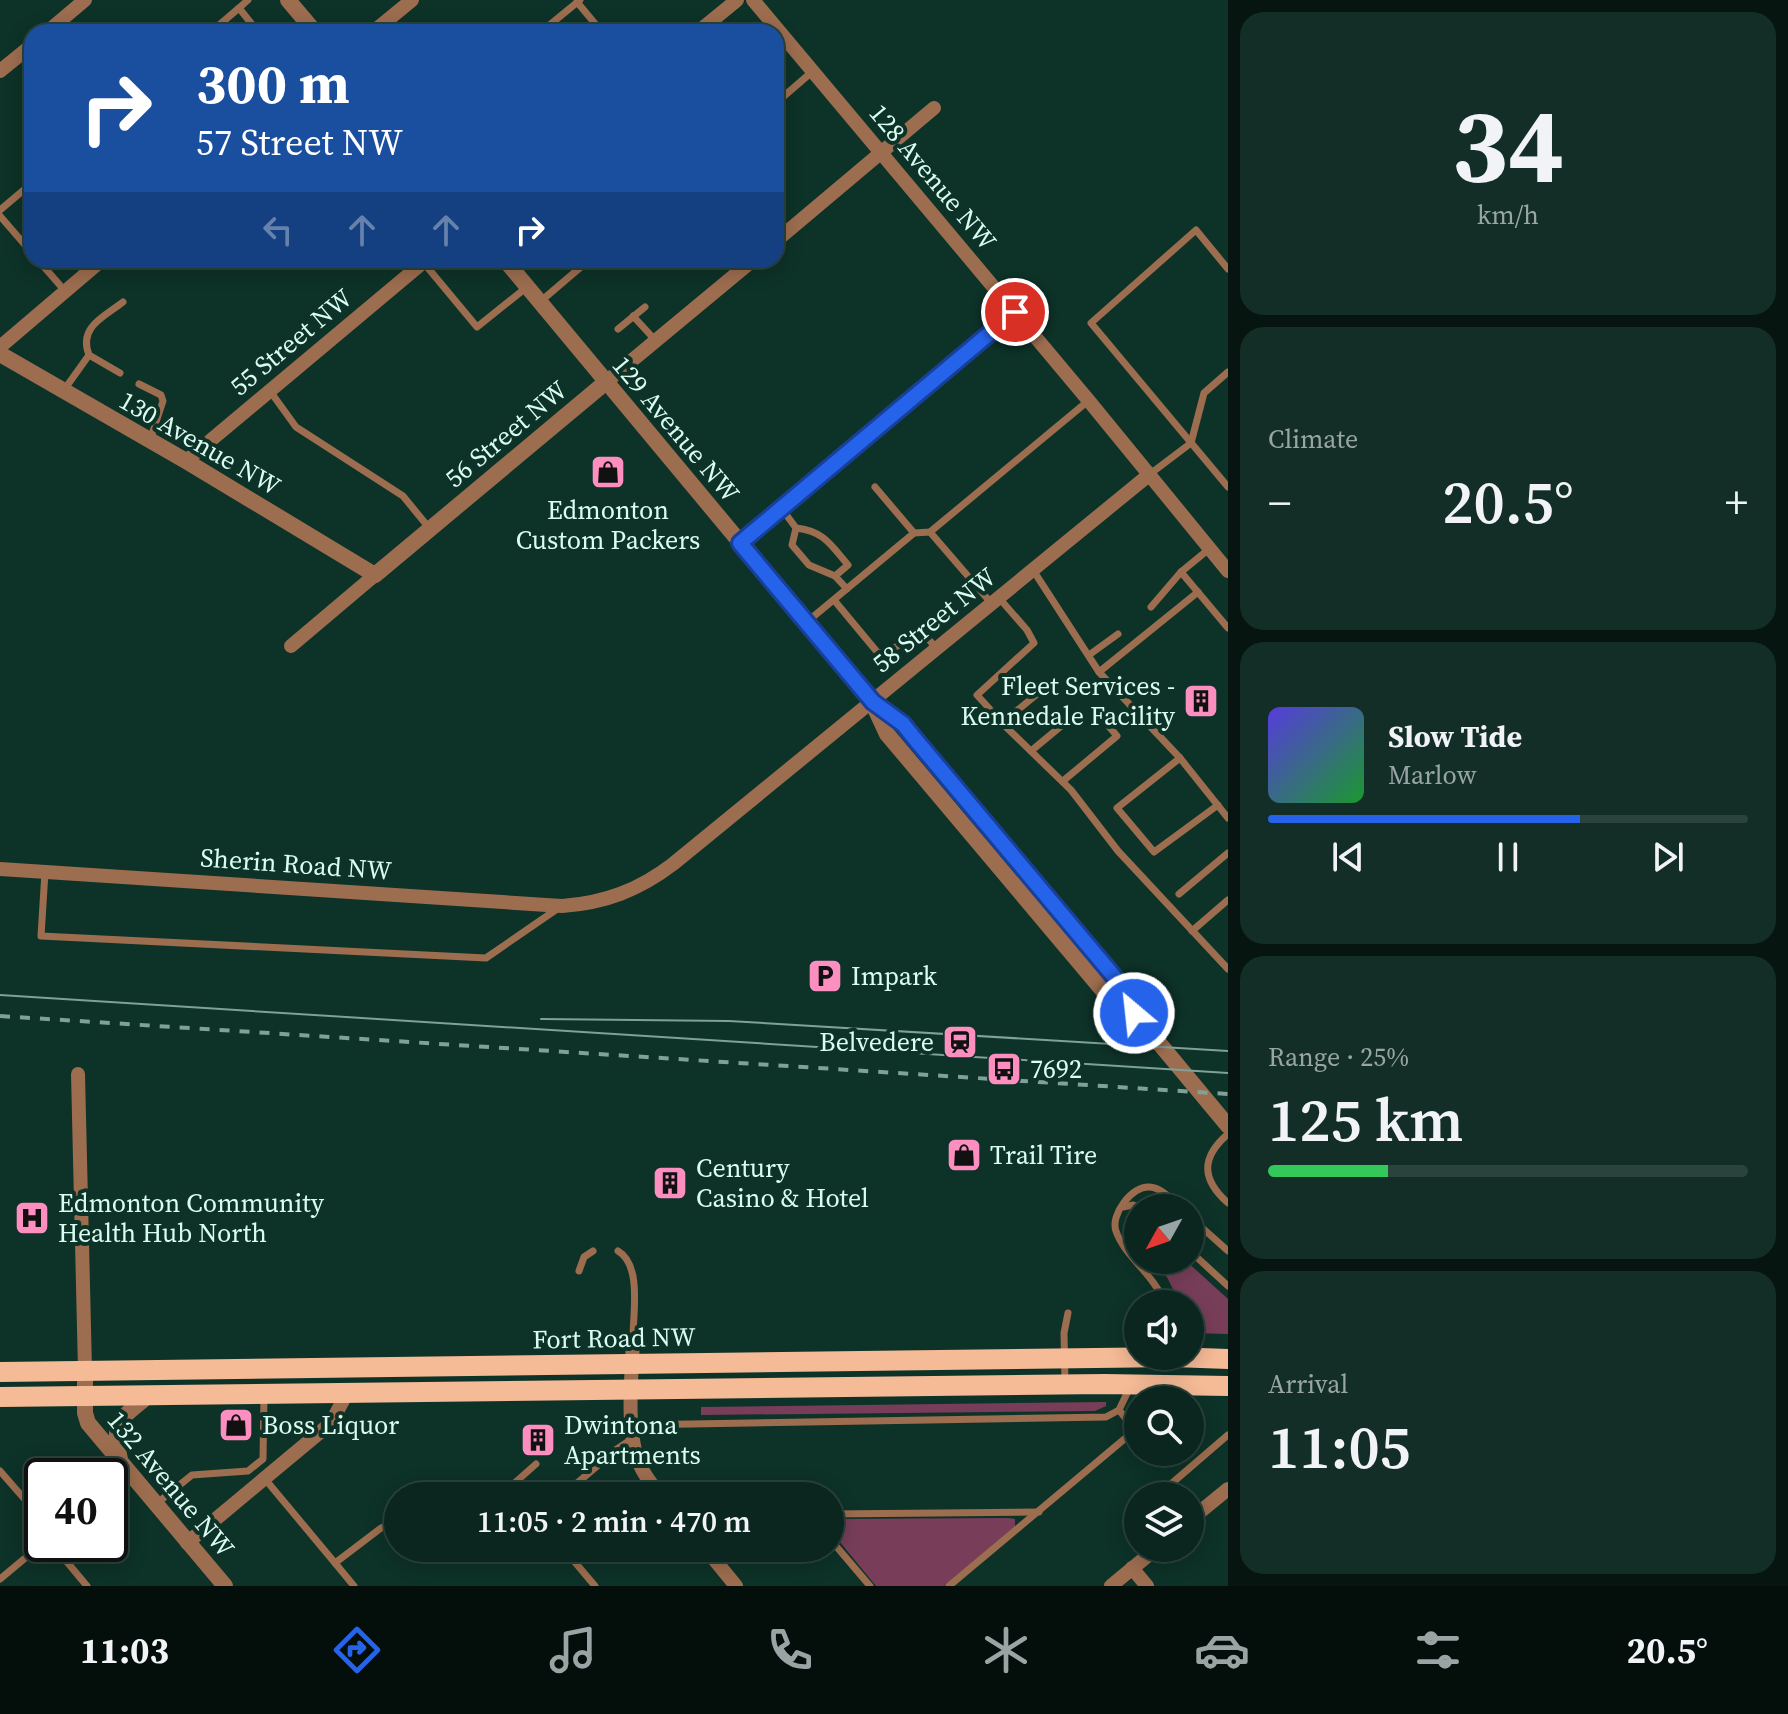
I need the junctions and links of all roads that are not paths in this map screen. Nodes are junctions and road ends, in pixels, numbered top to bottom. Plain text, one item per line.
1 (85, 0) edge
2 (248, 0) edge
3 (288, 0) edge
4 (412, 0) edge
5 (737, 0) edge
6 (753, 0) edge
7 (579, 1) edge
8 (239, 8) junction
9 (56, 24) edge
10 (220, 24) edge
11 (252, 24) edge
12 (308, 24) edge
13 (383, 24) edge
14 (551, 24) edge
15 (596, 24) edge
16 (708, 24) edge
17 (773, 24) edge
18 (784, 37) edge
19 (24, 52) edge
20 (0, 71) edge
21 (813, 71) junction
22 (784, 96) edge
23 (934, 108) dead end
24 (881, 153) junction
25 (24, 190) edge
26 (0, 210) edge
27 (0, 216) edge
28 (784, 234) edge
29 (24, 244) edge
30 (45, 268) edge
31 (92, 268) edge
32 (417, 268) edge
33 (431, 268) edge
34 (512, 268) edge
35 (580, 268) edge
36 (743, 268) edge
37 (1228, 269) edge
38 (527, 287) junction
39 (65, 291) junction
40 (123, 302) dead end
41 (540, 302) junction
42 (645, 307) dead end
43 (1015, 312) junction
44 (633, 316) junction
45 (618, 329) dead end
46 (656, 341) junction
47 (0, 347) edge
48 (0, 354) edge
49 (89, 355) junction
50 (1228, 372) edge
51 (120, 373) dead end
52 (606, 382) junction
53 (139, 384) dead end
54 (64, 390) junction
55 (270, 391) junction
56 (1089, 401) junction
57 (150, 440) junction
58 (1191, 443) junction
59 (186, 461) junction
60 (1150, 474) junction
61 (875, 487) dead end
62 (1228, 487) edge
63 (782, 509) junction
64 (796, 528) junction
65 (430, 529) junction
66 (930, 532) junction
67 (914, 533) junction
68 (740, 543) junction
69 (1210, 548) junction
70 (1033, 570) junction
71 (1228, 571) edge
72 (1181, 572) junction
73 (375, 575) junction
74 (835, 576) junction
75 (847, 589) junction
76 (1198, 592) junction
77 (834, 600) junction
78 (995, 601) junction
79 (1151, 607) dead end
80 (806, 623) junction
81 (1228, 628) edge
82 (1118, 634) dead end
83 (291, 646) dead end
84 (938, 649) junction
85 (1089, 655) junction
86 (1099, 672) junction
87 (1054, 680) dead end
88 (873, 702) junction
89 (1078, 712) dead end
90 (1100, 716) dead end
91 (1002, 723) junction
92 (1031, 751) junction
93 (1180, 758) junction
94 (1063, 781) junction
95 (1218, 805) junction
96 (1228, 818) edge
97 (1228, 853) edge
98 (0, 869) edge
99 (45, 872) junction
100 (1179, 894) dead end
101 (1228, 900) edge
102 (588, 904) joint
103 (562, 906) junction
104 (1192, 931) junction
105 (1228, 969) edge
106 (78, 1074) dead end
107 (1228, 1126) edge
108 (1228, 1134) edge
109 (1133, 1194) edge
110 (1164, 1194) edge
111 (1228, 1203) edge
112 (1124, 1204) edge
113 (1124, 1207) edge
114 (1121, 1208) junction
115 (1204, 1230) edge
116 (593, 1251) dead end
117 (618, 1251) dead end
118 (1228, 1251) edge
119 (1204, 1264) edge
120 (579, 1271) dead end
121 (1228, 1286) edge
122 (1159, 1290) edge
123 (1068, 1313) dead end
124 (633, 1339) joint
125 (1064, 1359) junction
126 (1228, 1359) edge
127 (633, 1364) junction
128 (1124, 1364) edge
129 (1204, 1364) edge
130 (85, 1370) junction
131 (1179, 1370) edge
132 (1185, 1370) edge
133 (0, 1372) edge
134 (1131, 1384) junction
135 (1065, 1385) junction
136 (1228, 1386) edge
137 (632, 1389) junction
138 (347, 1393) junction
139 (264, 1394) junction
140 (85, 1395) junction
141 (148, 1396) junction
142 (0, 1397) edge
143 (1119, 1410) junction
144 (633, 1432) junction
145 (1228, 1435) edge
146 (116, 1458) edge
147 (121, 1458) edge
148 (536, 1464) dead end
149 (0, 1471) edge
150 (128, 1473) edge
151 (265, 1479) junction
152 (516, 1482) edge
153 (578, 1482) edge
154 (650, 1482) edge
155 (1173, 1482) edge
156 (1228, 1489) edge
157 (24, 1498) edge
158 (155, 1505) junction
159 (1204, 1509) edge
160 (1039, 1512) junction
161 (844, 1514) edge
162 (384, 1526) edge
163 (187, 1543) junction
164 (844, 1555) edge
165 (24, 1559) edge
166 (67, 1562) edge
167 (575, 1562) edge
168 (716, 1562) edge
169 (1140, 1562) edge
170 (335, 1563) junction
171 (1132, 1568) junction
172 (0, 1579) edge
173 (87, 1586) edge
174 (225, 1586) edge
175 (354, 1586) edge
176 (595, 1586) edge
177 (736, 1586) edge
178 (870, 1586) edge
179 (949, 1586) edge
180 (1111, 1586) edge
181 (1147, 1586) edge

1 - 9 street
2 - 8 lane
3 - 12 street
4 - 13 street
5 - 16 street
6 - 17 street, 128 Avenue NW
7 - 14 lane
7 - 15 lane
8 - 10 lane
8 - 11 lane
18 - 21 street, 128 Avenue NW
19 - 20 street
21 - 22 lane
21 - 24 street, 128 Avenue NW
23 - 24 street
24 - 28 street
24 - 43 street, 128 Avenue NW
25 - 26 lane
27 - 29 lane
30 - 39 lane
31 - 39 street
32 - 55 street, 55 Street NW
33 - 38 lane
34 - 38 street, 129 Avenue NW
35 - 41 lane
36 - 46 street, 56 Street NW
37 - 58 lane
38 - 41 street, 129 Avenue NW
39 - 47 street
40 - 49 lane
41 - 52 street, 129 Avenue NW
42 - 44 lane
43 - 56 street, 128 Avenue NW
43 - 63 street
44 - 45 lane
44 - 46 lane
46 - 52 street, 56 Street NW
48 - 54 street, 130 Avenue NW
49 - 51 lane
49 - 54 lane
50 - 58 lane
52 - 65 street, 56 Street NW
52 - 68 street, 129 Avenue NW
53 - 57 lane
54 - 57 street, 130 Avenue NW
55 - 59 street, 55 Street NW
55 - 65 lane
56 - 60 street, 128 Avenue NW
56 - 66 lane
57 - 59 street, 130 Avenue NW
58 - 60 lane
58 - 62 lane
59 - 73 street, 130 Avenue NW
60 - 69 street, 128 Avenue NW
60 - 70 street, 58 Street NW
61 - 67 lane
63 - 64 lane
63 - 68 street
64 - 74 lane
64 - 74 lane
65 - 73 street, 56 Street NW
66 - 67 lane
66 - 78 lane
67 - 75 lane
68 - 80 street, 129 Avenue NW
69 - 71 street, 128 Avenue NW
69 - 72 lane
70 - 78 street, 58 Street NW
70 - 85 lane
72 - 76 lane
72 - 79 lane
73 - 83 street, 56 Street NW
74 - 75 lane
75 - 77 lane
76 - 81 lane
76 - 86 lane
77 - 80 lane
77 - 84 lane
78 - 84 street, 58 Street NW
78 - 91 lane
80 - 88 street, 129 Avenue NW
82 - 85 lane
84 - 88 street, 58 Street NW
85 - 86 lane
86 - 93 lane
87 - 91 lane
88 - 102 street, 58 Street NW
88 - 107 street, 129 Avenue NW
89 - 92 lane
90 - 94 lane
91 - 92 lane
92 - 94 lane
93 - 95 lane
93 - 95 lane
94 - 104 lane
95 - 96 lane
97 - 100 lane
98 - 99 street, Sherin Road NW
99 - 103 street, Sherin Road NW
99 - 103 lane
101 - 104 lane
102 - 103 street, Sherin Road NW
104 - 105 lane
106 - 130 street, 132 Avenue NW
108 - 111 lane
109 - 110 lane
112 - 114 lane
113 - 114 lane
114 - 122 lane
115 - 118 lane
116 - 120 lane
117 - 124 lane
119 - 121 lane
123 - 125 lane
124 - 127 street
125 - 127 main road, Fort Road NW
125 - 128 main road, Fort Road NW
125 - 135 lane
126 - 129 main road, Fort Road NW
127 - 130 main road, Fort Road NW
127 - 137 street
130 - 133 main road, Fort Road NW
130 - 140 street, 132 Avenue NW
131 - 134 main road, Fort Road NW
132 - 136 main road, Fort Road NW
134 - 135 main road, Fort Road NW
134 - 143 lane
135 - 137 main road, Fort Road NW
137 - 138 main road, Fort Road NW
137 - 144 street
138 - 139 main road, Fort Road NW
138 - 151 street
139 - 141 main road, Fort Road NW
139 - 158 lane
140 - 141 main road, Fort Road NW
140 - 142 main road, Fort Road NW
140 - 146 street, 132 Avenue NW
141 - 147 street
143 - 144 lane
143 - 160 lane
144 - 153 lane
144 - 154 street
145 - 155 lane
148 - 152 lane
149 - 157 lane
150 - 158 street, 132 Avenue NW
151 - 163 street
151 - 170 lane
156 - 159 street
158 - 163 street, 132 Avenue NW
160 - 161 lane
160 - 179 lane
162 - 170 lane
163 - 174 street, 132 Avenue NW
164 - 178 lane
165 - 172 lane
166 - 173 lane
167 - 176 lane
168 - 177 street
169 - 171 street
170 - 175 lane
171 - 180 street
171 - 181 street

